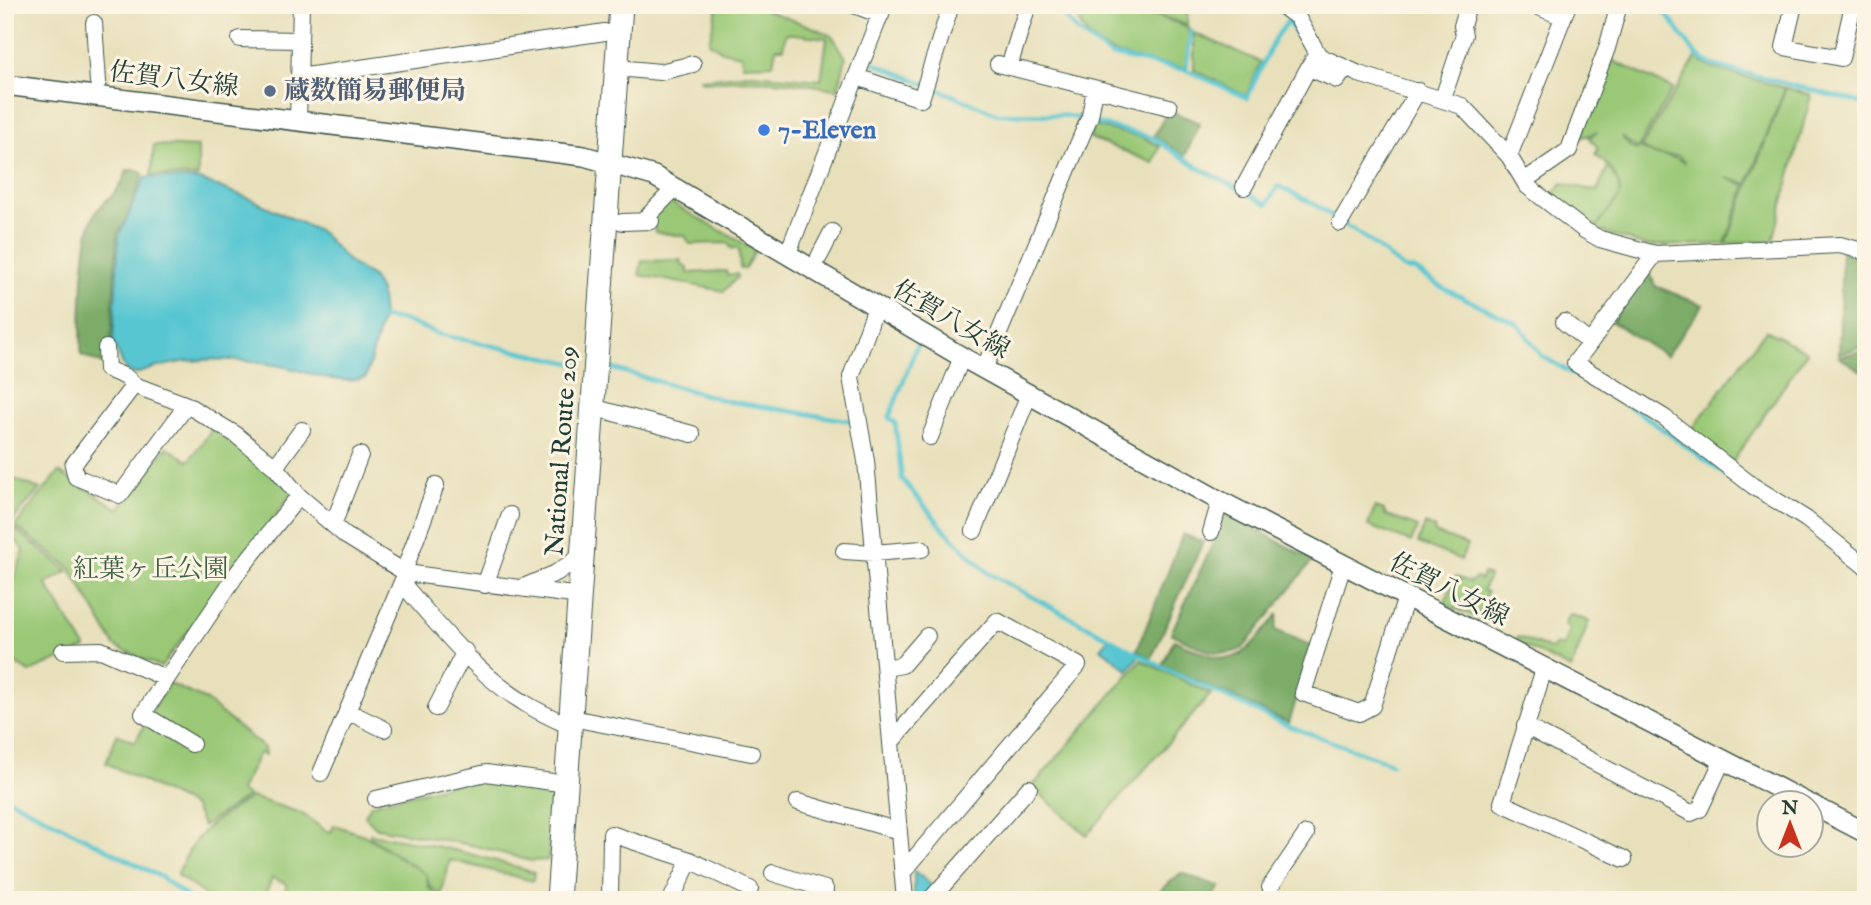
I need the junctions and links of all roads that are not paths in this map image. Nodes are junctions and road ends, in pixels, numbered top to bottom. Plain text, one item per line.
1 (301, 5) edge
2 (621, 5) edge
3 (855, 5) edge
4 (951, 5) edge
5 (1028, 5) edge
6 (1281, 5) edge
7 (1468, 5) edge
8 (1534, 5) edge
9 (1619, 5) edge
10 (1794, 5) edge
11 (1853, 5) edge
12 (883, 10) edge
13 (1565, 11) edge
14 (94, 23) dead end
15 (605, 32) dead end
16 (240, 39) dead end
17 (300, 40) junction
18 (1317, 52) junction
19 (693, 64) dead end
20 (617, 68) junction
21 (1308, 68) junction
22 (1346, 68) junction
23 (299, 77) junction
24 (858, 77) junction
25 (99, 82) dead end
26 (5, 85) edge
27 (1095, 89) junction
28 (1418, 91) junction
29 (1443, 98) junction
30 (1169, 107) dead end
31 (298, 122) junction
32 (1508, 156) junction
33 (611, 163) junction
34 (1524, 181) junction
35 (1244, 187) dead end
36 (675, 188) junction
37 (622, 222) dead end
38 (1340, 223) dead end
39 (832, 232) dead end
40 (1866, 252) edge
41 (788, 253) junction
42 (1655, 254) junction
43 (820, 257) dead end
44 (876, 307) junction
45 (1564, 322) dead end
46 (1590, 343) junction
47 (106, 348) dead end
48 (962, 357) junction
49 (984, 369) junction
50 (134, 385) junction
51 (1029, 394) junction
52 (187, 405) junction
53 (592, 407) junction
54 (302, 430) dead end
55 (692, 434) dead end
56 (930, 438) dead end
57 (360, 455) dead end
58 (275, 467) junction
59 (436, 485) dead end
60 (299, 496) junction
61 (1220, 501) junction
62 (510, 515) dead end
63 (332, 525) junction
64 (974, 531) dead end
65 (1211, 532) dead end
66 (922, 549) dead end
67 (844, 551) dead end
68 (874, 553) junction
69 (583, 555) junction
70 (1343, 565) junction
71 (1866, 567) edge
72 (404, 576) junction
73 (485, 584) junction
74 (520, 589) junction
75 (580, 596) junction
76 (1406, 597) junction
77 (928, 636) dead end
78 (63, 651) dead end
79 (465, 651) junction
80 (885, 668) junction
81 (1544, 669) junction
82 (165, 678) junction
83 (436, 708) dead end
84 (349, 712) junction
85 (572, 722) junction
86 (1525, 726) junction
87 (384, 729) dead end
88 (891, 742) junction
89 (192, 744) dead end
90 (751, 753) dead end
91 (1723, 759) junction
92 (321, 773) dead end
93 (567, 784) junction
94 (1029, 788) dead end
95 (1783, 790) edge
96 (376, 799) dead end
97 (798, 802) dead end
98 (1826, 812) edge
99 (899, 831) junction
100 (1866, 833) edge
101 (1306, 834) dead end
102 (1623, 859) dead end
103 (690, 860) junction
104 (903, 872) junction
105 (773, 873) dead end
106 (1270, 887) dead end
107 (750, 889) edge
108 (558, 900) edge
109 (610, 900) edge
110 (671, 900) edge
111 (824, 900) edge
112 (905, 900) edge
113 (930, 900) edge

1 - 17 street
2 - 20 highway, National Route 209
3 - 12 street
4 - 24 street
5 - 27 street
6 - 18 street
7 - 29 street
8 - 13 street
9 - 34 street
10 - 11 street
12 - 24 street
13 - 32 street
14 - 25 street
15 - 23 street
16 - 17 street
17 - 23 street
18 - 21 street
18 - 22 street
19 - 20 street
20 - 33 highway, National Route 209
21 - 22 street
21 - 35 street
22 - 28 street
23 - 31 street
24 - 41 street
26 - 31 main road, 佐賀八女線
27 - 30 street
27 - 49 street
28 - 29 street
28 - 38 street
29 - 32 street
31 - 33 main road, 佐賀八女線
32 - 34 street
33 - 36 main road, 佐賀八女線
33 - 53 highway, National Route 209
34 - 42 street
36 - 37 street
36 - 41 main road, 佐賀八女線
39 - 43 street
40 - 42 street
41 - 44 main road, 佐賀八女線
42 - 46 street
44 - 48 main road, 佐賀八女線
44 - 68 street
45 - 46 street
46 - 71 street
47 - 50 street
48 - 49 main road, 佐賀八女線
48 - 56 street
49 - 51 main road, 佐賀八女線
50 - 52 street
50 - 52 street
51 - 61 main road, 佐賀八女線
51 - 64 street
52 - 58 street
53 - 55 street
53 - 69 highway, National Route 209
54 - 58 street
57 - 63 street
58 - 60 street
59 - 72 street
60 - 63 street
60 - 82 street
61 - 65 street
61 - 70 main road, 佐賀八女線
62 - 73 street
63 - 72 street
66 - 68 street
67 - 68 street
68 - 80 street
69 - 74 street
69 - 75 highway, National Route 209
70 - 76 main road, 佐賀八女線
70 - 76 street
72 - 73 street
72 - 79 street
72 - 84 street
73 - 74 street
74 - 75 street
75 - 85 highway, National Route 209
76 - 81 main road, 佐賀八女線
77 - 80 street
78 - 82 street
79 - 83 street
79 - 85 street
80 - 88 street
81 - 86 street
81 - 91 main road, 佐賀八女線
82 - 89 street
84 - 87 street
84 - 92 street
85 - 90 street
85 - 93 highway, National Route 209
86 - 91 street
86 - 102 street
88 - 99 street
88 - 104 street
91 - 95 main road, 佐賀八女線
93 - 96 street
93 - 108 highway, National Route 209
94 - 113 street
97 - 99 street
98 - 100 main road, 佐賀八女線
99 - 104 street
101 - 106 street
103 - 107 street
103 - 109 street
103 - 110 street
104 - 112 street
105 - 111 street

